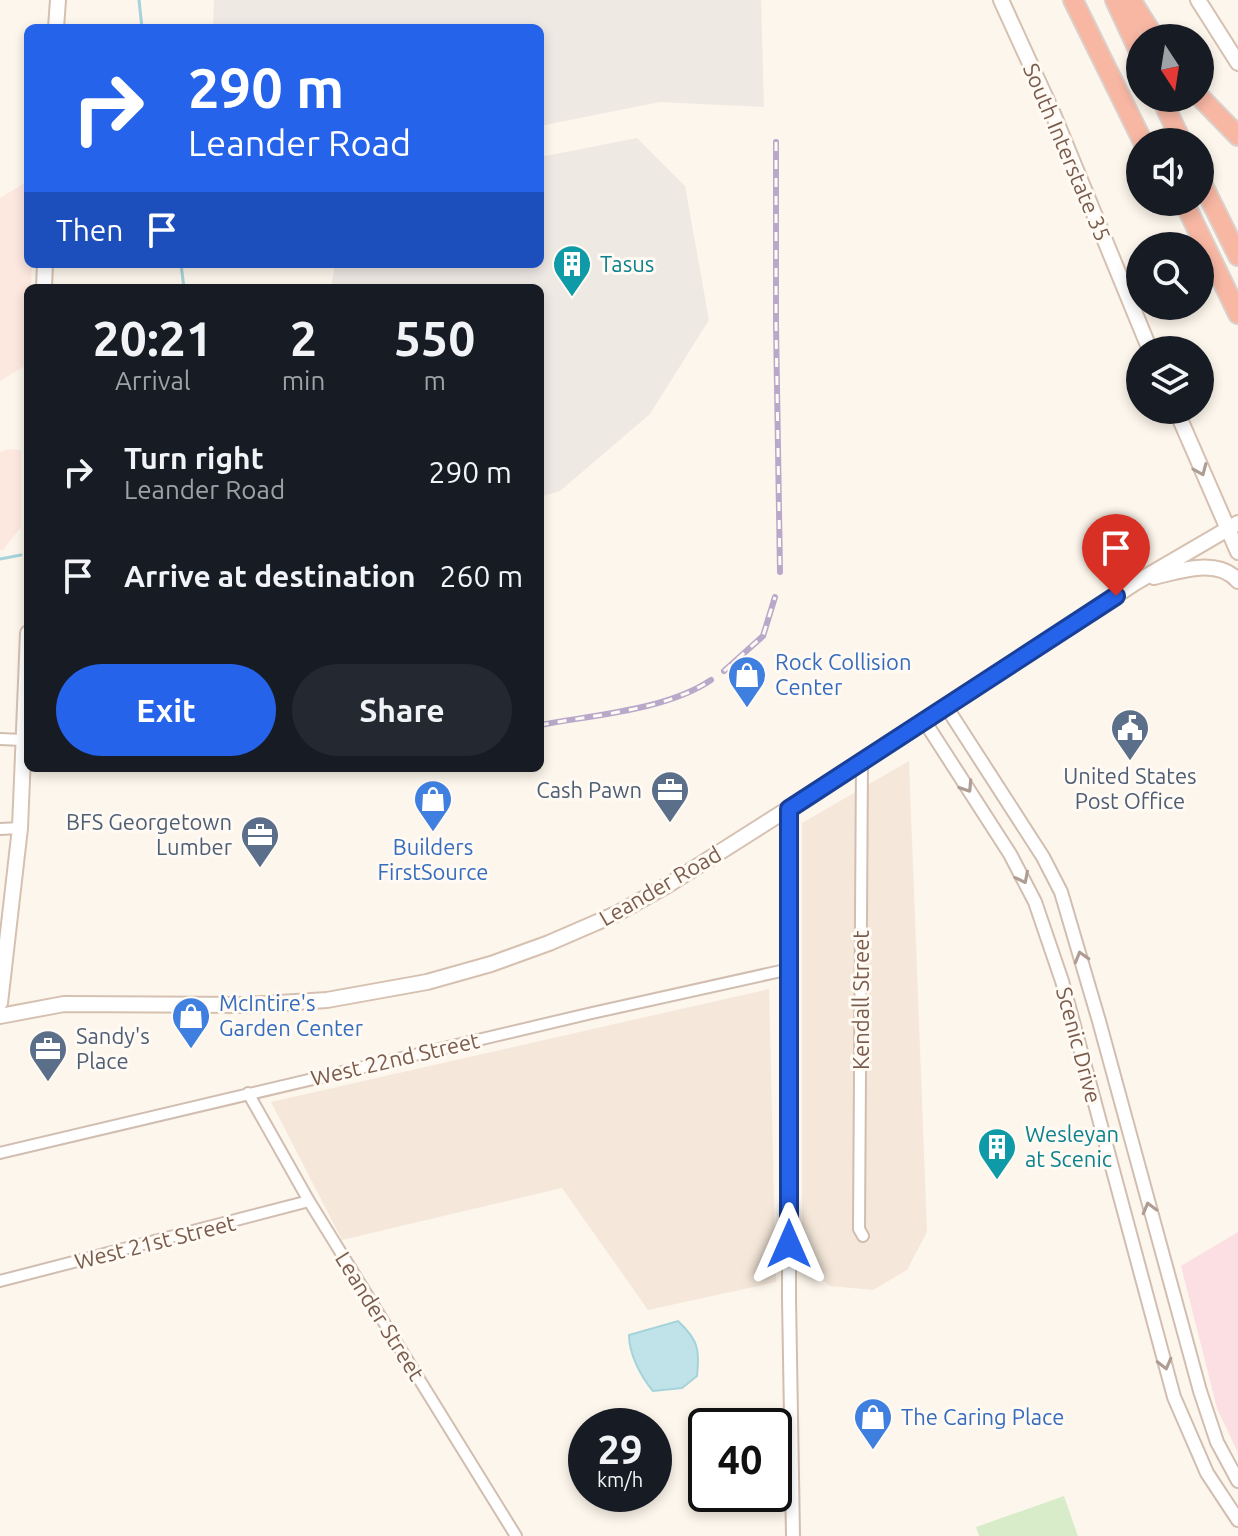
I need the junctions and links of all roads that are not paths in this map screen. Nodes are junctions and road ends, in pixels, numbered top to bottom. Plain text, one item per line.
1 (58, 0) edge
2 (1001, 0) edge
3 (1073, 0) edge
4 (1086, 0) edge
5 (1115, 0) edge
6 (1131, 0) edge
7 (1201, 1) edge
8 (56, 24) edge
9 (1126, 24) edge
10 (1146, 24) edge
11 (1238, 63) edge
12 (1214, 111) edge
13 (1136, 128) edge
14 (1148, 128) edge
15 (1238, 136) edge
16 (1214, 207) edge
17 (1238, 256) edge
18 (1214, 265) edge
19 (1238, 314) edge
20 (1144, 336) edge
21 (1183, 424) edge
22 (1232, 527) edge
23 (1238, 552) edge
24 (1142, 579) junction
25 (1238, 581) edge
26 (947, 708) junction
27 (24, 719) edge
28 (925, 722) junction
29 (0, 739) edge
30 (23, 740) junction
31 (862, 762) junction
32 (789, 809) junction
33 (20, 828) junction
34 (0, 829) edge
35 (1061, 892) junction
36 (1035, 902) junction
37 (790, 969) junction
38 (1094, 1002) junction
39 (0, 1003) edge
40 (1069, 1009) junction
41 (0, 1016) edge
42 (248, 1093) junction
43 (0, 1153) edge
44 (1138, 1166) junction
45 (1113, 1172) junction
46 (309, 1201) junction
47 (863, 1236) dead end
48 (0, 1281) edge
49 (1170, 1283) junction
50 (1146, 1289) junction
51 (1200, 1391) junction
52 (1174, 1397) junction
53 (1228, 1463) junction
54 (1207, 1473) junction
55 (1238, 1481) edge
56 (1238, 1520) edge
57 (516, 1536) edge
58 (793, 1536) edge

1 - 8 main road
2 - 20 main road, South Interstate 35
3 - 13 highway
4 - 14 highway
5 - 9 highway
6 - 10 highway
7 - 11 main road
12 - 15 highway
16 - 17 highway
18 - 19 highway
21 -> 22 main road
22 - 23 main road
22 - 24 main road, Leander Road
24 - 25 main road
24 - 26 main road, Leander Road
26 - 28 main road, Leander Road
26 - 35 street, Scenic Drive
27 - 30 main road
28 - 31 main road, Leander Road
28 -> 36 street, Scenic Drive
29 - 30 street
30 - 33 main road
31 - 32 main road, Leander Road
31 - 47 street, Kendall Street
32 - 37 street
32 - 41 main road, Leander Road
33 - 34 street
33 - 39 main road
35 - 36 street
38 -> 35 street, Scenic Drive
36 - 40 street, Scenic Drive
37 - 42 street, West 22nd Street
37 - 58 street
38 - 40 street
38 - 44 street, Scenic Drive
40 - 45 street, Scenic Drive
42 - 43 street, West 22nd Street
42 - 46 street, Leander Street
44 - 45 street
49 -> 44 street, Scenic Drive
45 - 50 street, Scenic Drive
46 - 48 street, West 21st Street
46 - 57 street, Leander Street
49 - 50 street
49 - 51 street, Scenic Drive
50 -> 52 street, Scenic Drive
51 - 52 street
51 - 53 street, Scenic Drive
52 - 54 street, Scenic Drive
53 - 54 street
53 - 55 street, Scenic Drive
54 - 56 street, Scenic Drive

